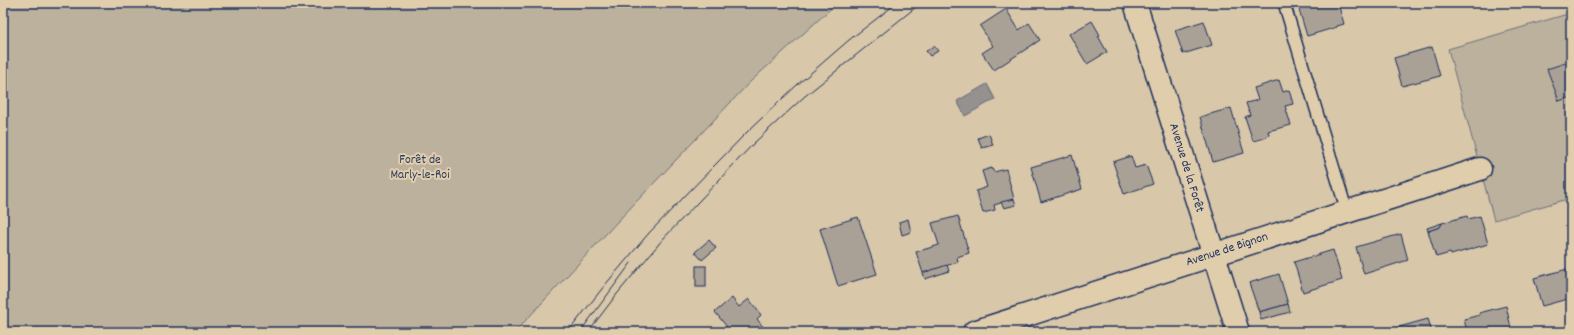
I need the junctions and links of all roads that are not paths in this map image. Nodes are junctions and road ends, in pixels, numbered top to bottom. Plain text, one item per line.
1 (1135, 3) edge
2 (1284, 3) edge
3 (1480, 169) dead end
4 (1347, 212) junction
5 (1213, 254) junction
6 (974, 332) edge
7 (1238, 332) edge

1 - 5 street, Avenue de la Forêt
2 - 4 lane
3 - 4 street, Avenue de Bignon
4 - 5 street, Avenue de Bignon
5 - 6 street, Avenue de Bignon
5 - 7 street, Avenue de la Forêt

